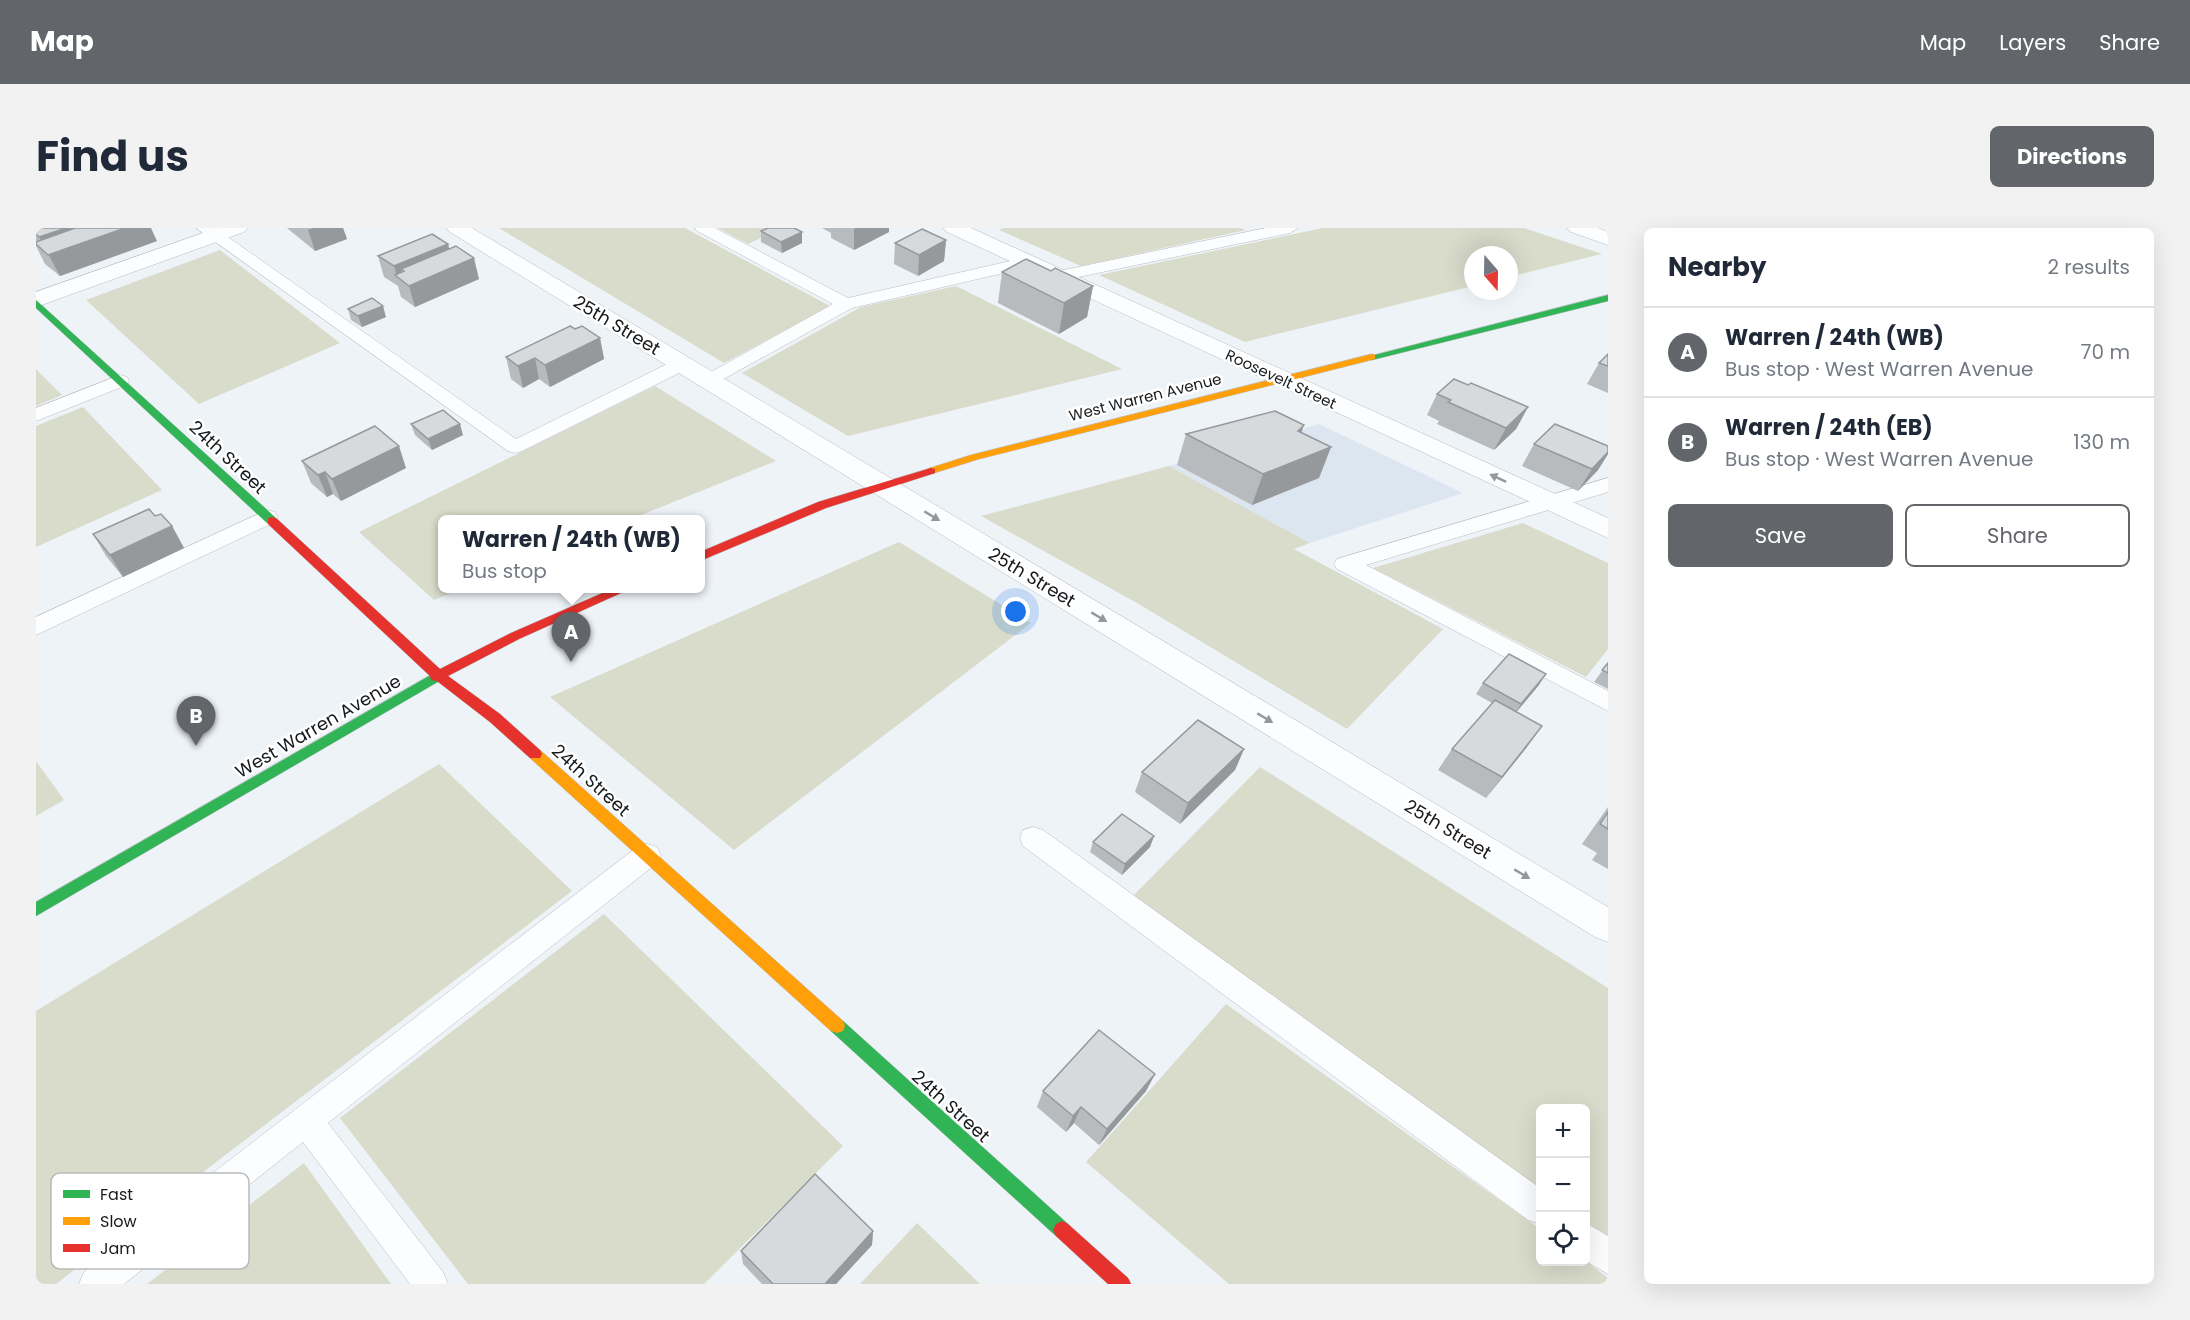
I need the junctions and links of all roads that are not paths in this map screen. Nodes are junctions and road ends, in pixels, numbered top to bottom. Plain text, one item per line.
1 (237, 228) edge
2 (457, 228) edge
3 (703, 228) edge
4 (954, 228) edge
5 (1290, 228) edge
6 (1578, 228) edge
7 (1261, 230) edge
8 (209, 232) edge
9 (1608, 238) edge
10 (1028, 262) junction
11 (1059, 276) junction
12 (1608, 298) edge
13 (36, 302) edge
14 (846, 304) junction
15 (682, 364) junction
16 (1283, 380) junction
17 (120, 381) junction
18 (709, 381) junction
19 (36, 416) edge
20 (1608, 485) edge
21 (882, 486) junction
22 (1550, 502) junction
23 (267, 517) junction
24 (1608, 529) edge
25 (705, 555) edge
26 (614, 593) edge
27 (36, 627) edge
28 (439, 676) junction
29 (1608, 702) edge
30 (1033, 838) dead end
31 (647, 855) junction
32 (36, 910) edge
33 (1608, 926) edge
34 (307, 1121) junction
35 (240, 1173) edge
36 (1536, 1205) edge
37 (1590, 1243) edge
38 (1608, 1257) edge
39 (115, 1269) edge
40 (96, 1284) edge
41 (431, 1284) edge
42 (1122, 1284) edge

1 - 8 street
2 - 15 street, 25th Street
3 - 14 lane
4 - 10 street, Roosevelt Street
5 - 7 lane
6 - 9 street
7 - 11 lane
8 - 13 street
8 - 15 lane
10 - 11 street, Roosevelt Street
10 - 14 lane
11 - 16 street, Roosevelt Street
12 - 16 main road, West Warren Avenue
13 - 17 main road, 24th Street
14 - 18 lane
15 - 18 street, 25th Street
16 - 21 main road, West Warren Avenue
22 -> 16 street, Roosevelt Street
17 - 19 lane
17 - 23 main road, 24th Street
18 - 21 street, 25th Street
20 - 22 lane
21 - 25 main road, West Warren Avenue
21 -> 33 street, 25th Street
22 - 24 street, Roosevelt Street
22 - 29 lane
23 - 27 lane
23 - 28 main road, 24th Street
26 - 28 main road, West Warren Avenue
28 - 31 main road, 24th Street
28 - 32 main road, West Warren Avenue
30 - 36 lane
31 - 34 lane
31 - 42 main road, 24th Street
34 - 35 lane
34 - 41 lane
37 - 38 lane
39 - 40 lane

